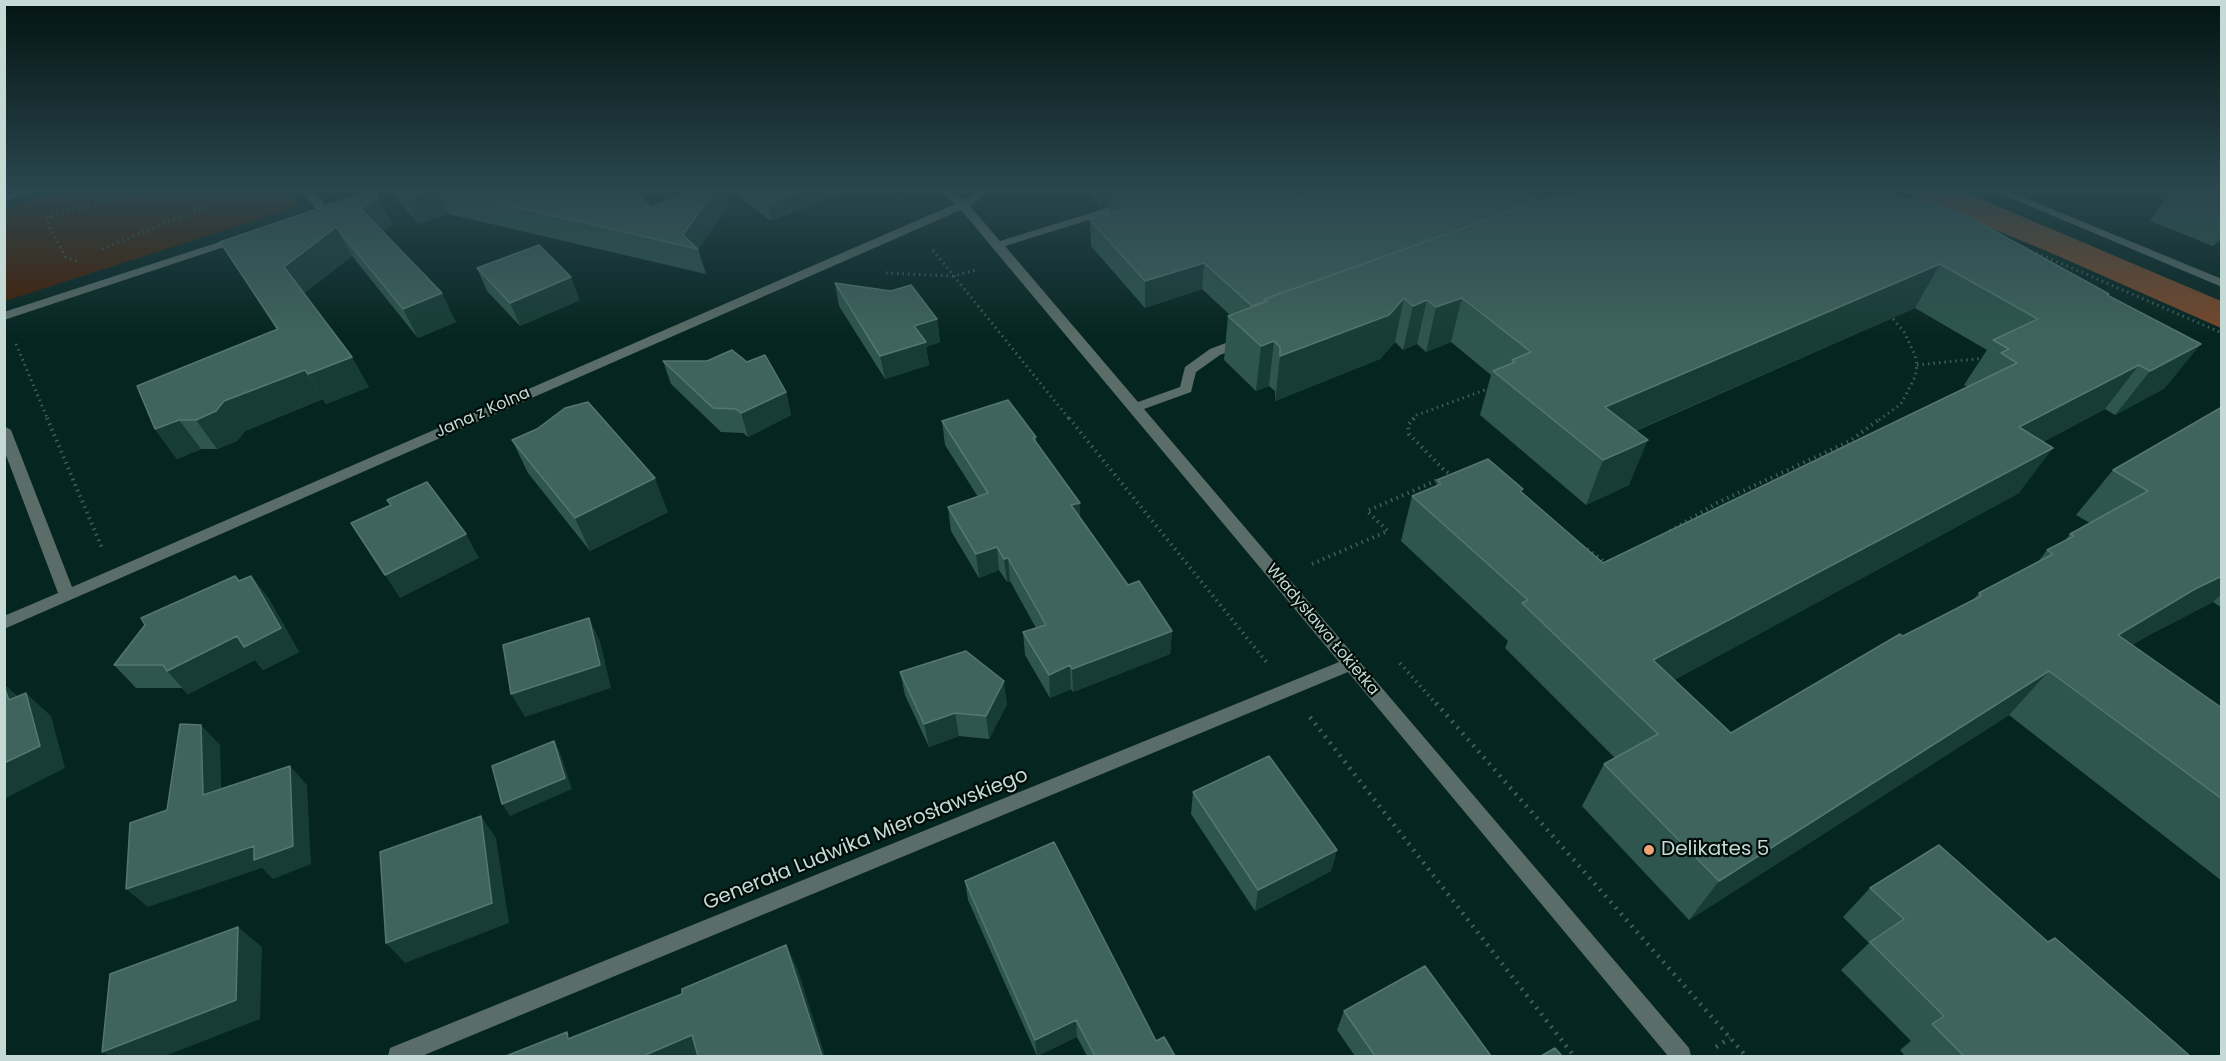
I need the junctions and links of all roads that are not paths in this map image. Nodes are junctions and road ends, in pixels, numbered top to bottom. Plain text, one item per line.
1 (232, 241) edge
2 (881, 241) edge
3 (994, 241) edge
4 (1012, 241) edge
5 (2118, 241) edge
6 (998, 245) junction
7 (2222, 284) edge
8 (5, 316) edge
9 (1259, 335) edge
10 (1136, 408) junction
11 (4, 430) edge
12 (67, 595) junction
13 (4, 623) edge
14 (1351, 664) junction
15 (398, 1056) edge
16 (1681, 1056) edge

1 - 8 street
2 - 12 street, Jana z Kolna
3 - 6 street, Władysława Łokietka
4 - 6 street
5 - 7 street
6 - 10 street, Władysława Łokietka
9 - 10 street
10 - 14 street, Władysława Łokietka
11 - 12 street
12 - 13 street, Jana z Kolna
14 - 15 street, Generała Ludwika Mierosławskiego
14 - 16 street, Władysława Łokietka

